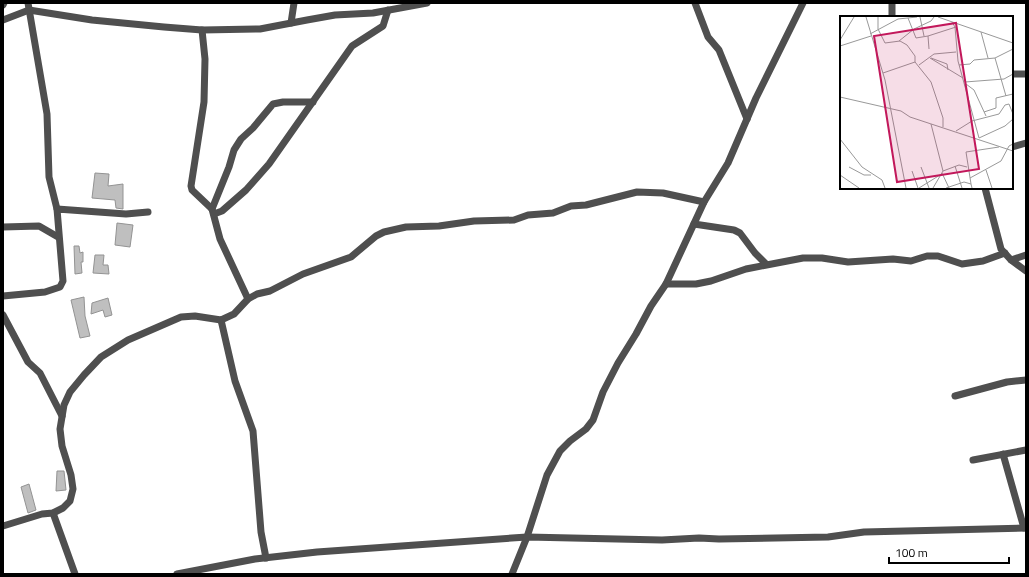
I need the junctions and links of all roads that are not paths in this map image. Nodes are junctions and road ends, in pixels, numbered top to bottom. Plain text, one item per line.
1 (294, 3) edge
2 (427, 3) edge
3 (695, 3) edge
4 (803, 3) edge
5 (892, 3) edge
6 (416, 4) edge
7 (29, 7) edge
8 (388, 10) junction
9 (892, 16) edge
10 (3, 20) edge
11 (291, 23) junction
12 (202, 30) junction
13 (1013, 74) edge
14 (1026, 74) edge
15 (313, 102) junction
16 (747, 119) junction
17 (1026, 143) edge
18 (1013, 147) edge
19 (985, 189) edge
20 (704, 202) junction
21 (57, 209) junction
22 (213, 211) junction
23 (148, 212) dead end
24 (694, 224) junction
25 (3, 227) edge
26 (58, 237) junction
27 (1005, 253) junction
28 (1026, 254) edge
29 (1011, 260) junction
30 (766, 264) junction
31 (1026, 271) edge
32 (666, 284) junction
33 (3, 296) edge
34 (248, 299) junction
35 (3, 315) edge
36 (221, 320) junction
37 (1026, 380) edge
38 (955, 396) dead end
39 (62, 416) junction
40 (1026, 450) edge
41 (1003, 454) junction
42 (973, 460) dead end
43 (54, 513) junction
44 (3, 526) edge
45 (1025, 528) edge
46 (527, 537) junction
47 (266, 558) junction
48 (75, 574) edge
49 (177, 574) edge
50 (512, 574) edge

1 - 11 street
2 - 6 street
3 - 16 street
4 - 16 street
5 - 9 street
6 - 8 street
7 - 10 street
7 - 12 street
7 - 21 street
8 - 11 street
8 - 15 street
11 - 12 street
12 - 22 street
13 - 14 street
15 - 22 street
15 - 22 street
16 - 20 street
17 - 18 street
19 - 27 street
20 - 24 street
20 - 34 street
21 - 23 street
21 - 26 street
22 - 34 street
24 - 30 street
24 - 32 street
25 - 26 street
26 - 33 street
27 - 29 street
27 - 30 street
28 - 29 street
29 - 31 street
30 - 32 street
32 - 46 street
34 - 36 street
35 - 39 street
36 - 39 street
36 - 47 street
37 - 38 street
39 - 43 street
40 - 41 street
41 - 42 street
41 - 45 street
43 - 44 street
43 - 48 street
45 - 46 street
46 - 47 street
46 - 50 street
47 - 49 street

